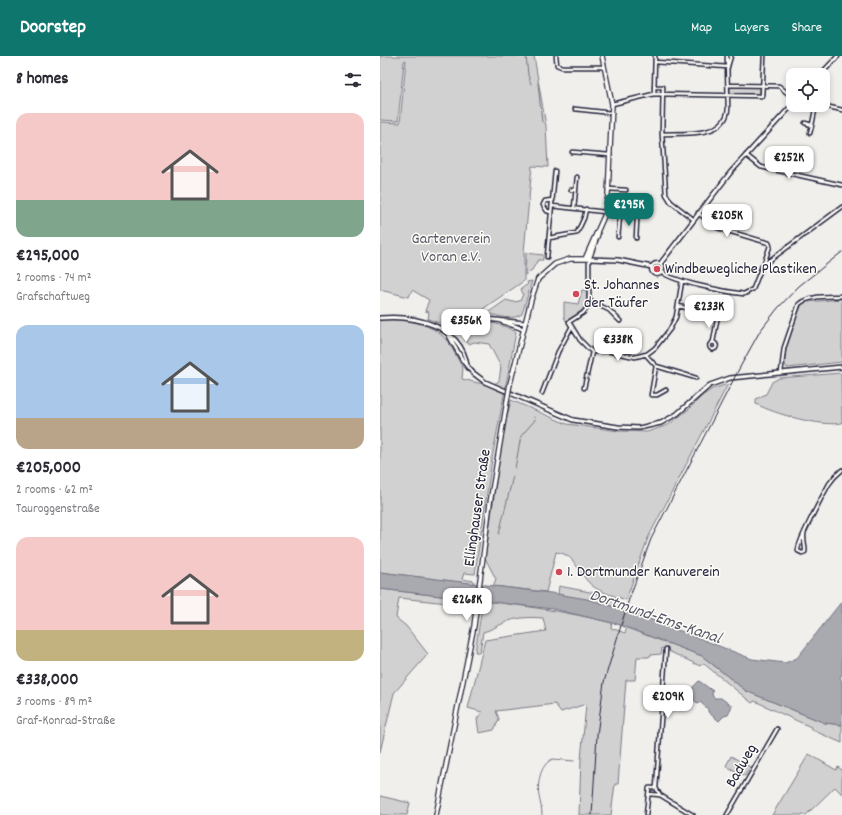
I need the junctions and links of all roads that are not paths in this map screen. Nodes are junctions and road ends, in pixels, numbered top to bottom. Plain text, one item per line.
1 (556, 56) edge
2 (602, 56) edge
3 (655, 56) edge
4 (728, 56) edge
5 (731, 56) edge
6 (764, 56) edge
7 (838, 56) edge
8 (655, 62) junction
9 (604, 67) junction
10 (728, 67) junction
11 (827, 68) edge
12 (728, 85) junction
13 (763, 85) junction
14 (654, 87) junction
15 (786, 92) edge
16 (654, 94) junction
17 (663, 94) junction
18 (728, 96) junction
19 (612, 104) junction
20 (830, 107) edge
21 (576, 110) dead end
22 (842, 110) edge
23 (786, 111) edge
24 (815, 112) edge
25 (612, 113) junction
26 (805, 123) dead end
27 (812, 125) junction
28 (810, 133) dead end
29 (662, 134) junction
30 (572, 152) dead end
31 (746, 154) junction
32 (610, 155) junction
33 (555, 172) dead end
34 (577, 177) dead end
35 (842, 185) edge
36 (608, 189) junction
37 (570, 190) dead end
38 (576, 190) junction
39 (626, 190) dead end
40 (553, 200) junction
41 (645, 202) dead end
42 (552, 206) junction
43 (842, 207) edge
44 (574, 208) junction
45 (586, 209) junction
46 (551, 212) junction
47 (605, 213) junction
48 (698, 213) junction
49 (620, 216) junction
50 (637, 217) junction
51 (694, 219) junction
52 (618, 237) dead end
53 (549, 238) junction
54 (636, 238) dead end
55 (547, 257) dead end
56 (587, 259) junction
57 (660, 264) junction
58 (762, 266) junction
59 (652, 267) junction
60 (662, 272) junction
61 (682, 281) junction
62 (842, 296) edge
63 (590, 301) junction
64 (678, 306) junction
65 (380, 318) edge
66 (498, 320) junction
67 (620, 321) dead end
68 (525, 323) junction
69 (571, 328) junction
70 (523, 329) junction
71 (448, 334) junction
72 (713, 342) dead end
73 (592, 352) junction
74 (646, 355) junction
75 (656, 366) junction
76 (842, 367) edge
77 (781, 372) junction
78 (696, 378) dead end
79 (584, 388) dead end
80 (666, 390) dead end
81 (542, 393) dead end
82 (842, 470) edge
83 (804, 534) junction
84 (666, 649) dead end
85 (777, 729) dead end
86 (656, 788) junction
87 (649, 794) junction
88 (660, 795) junction
89 (436, 815) edge
90 (646, 815) edge
91 (693, 815) edge
92 (727, 815) edge

1 - 9 street
2 - 9 main road
3 - 8 street
4 - 10 street
5 - 10 street
6 - 13 street
7 - 11 street
8 - 10 street
8 - 14 street
9 - 19 main road
10 - 12 street
12 - 13 street
12 - 18 street
13 - 15 street
13 - 18 street
14 - 16 street
14 - 17 street
16 - 17 street
16 - 19 street
17 - 18 street
17 - 29 street
18 - 29 street
19 - 25 main road
20 - 22 street
21 - 25 street
23 - 31 street
24 - 27 street
25 - 32 main road
26 - 27 street
27 - 28 street
29 - 51 street
30 - 32 street
31 - 35 street
31 - 48 street
32 - 36 main road
33 - 40 street
34 - 38 street
36 - 39 street
36 - 47 main road
37 - 38 street
38 - 44 street
40 - 42 street
40 - 46 street
41 - 50 street
42 - 44 street
42 - 46 street
43 - 58 street
44 - 45 street
45 - 47 street
45 - 53 street
46 - 53 street
47 - 49 street
47 - 56 main road
48 - 51 street
48 - 58 street
49 - 50 street
49 - 52 street
50 - 54 street
51 - 57 street
53 - 55 street
56 - 59 street
56 - 63 street
56 - 68 main road, Ellinghauser Straße
57 - 59 street
57 - 60 street
58 - 61 street
59 - 60 street
60 - 61 street
61 - 64 street
62 - 77 street
63 - 67 street
63 - 69 street
64 - 72 street
64 - 74 street
65 - 71 street
66 - 68 street
66 - 70 street
66 - 71 street
68 - 70 main road, Ellinghauser Straße
69 - 73 street
69 - 81 street
70 - 89 main road, Ellinghauser Straße, bridge
71 - 77 street
73 - 74 street
73 - 79 street
74 - 75 street
75 - 78 street
75 - 80 street
76 - 77 street
82 - 83 street
83 - 83 street
84 - 86 street
85 - 92 street, Badweg
86 - 87 street
86 - 88 street
87 - 88 street
87 - 90 street
88 - 91 street

